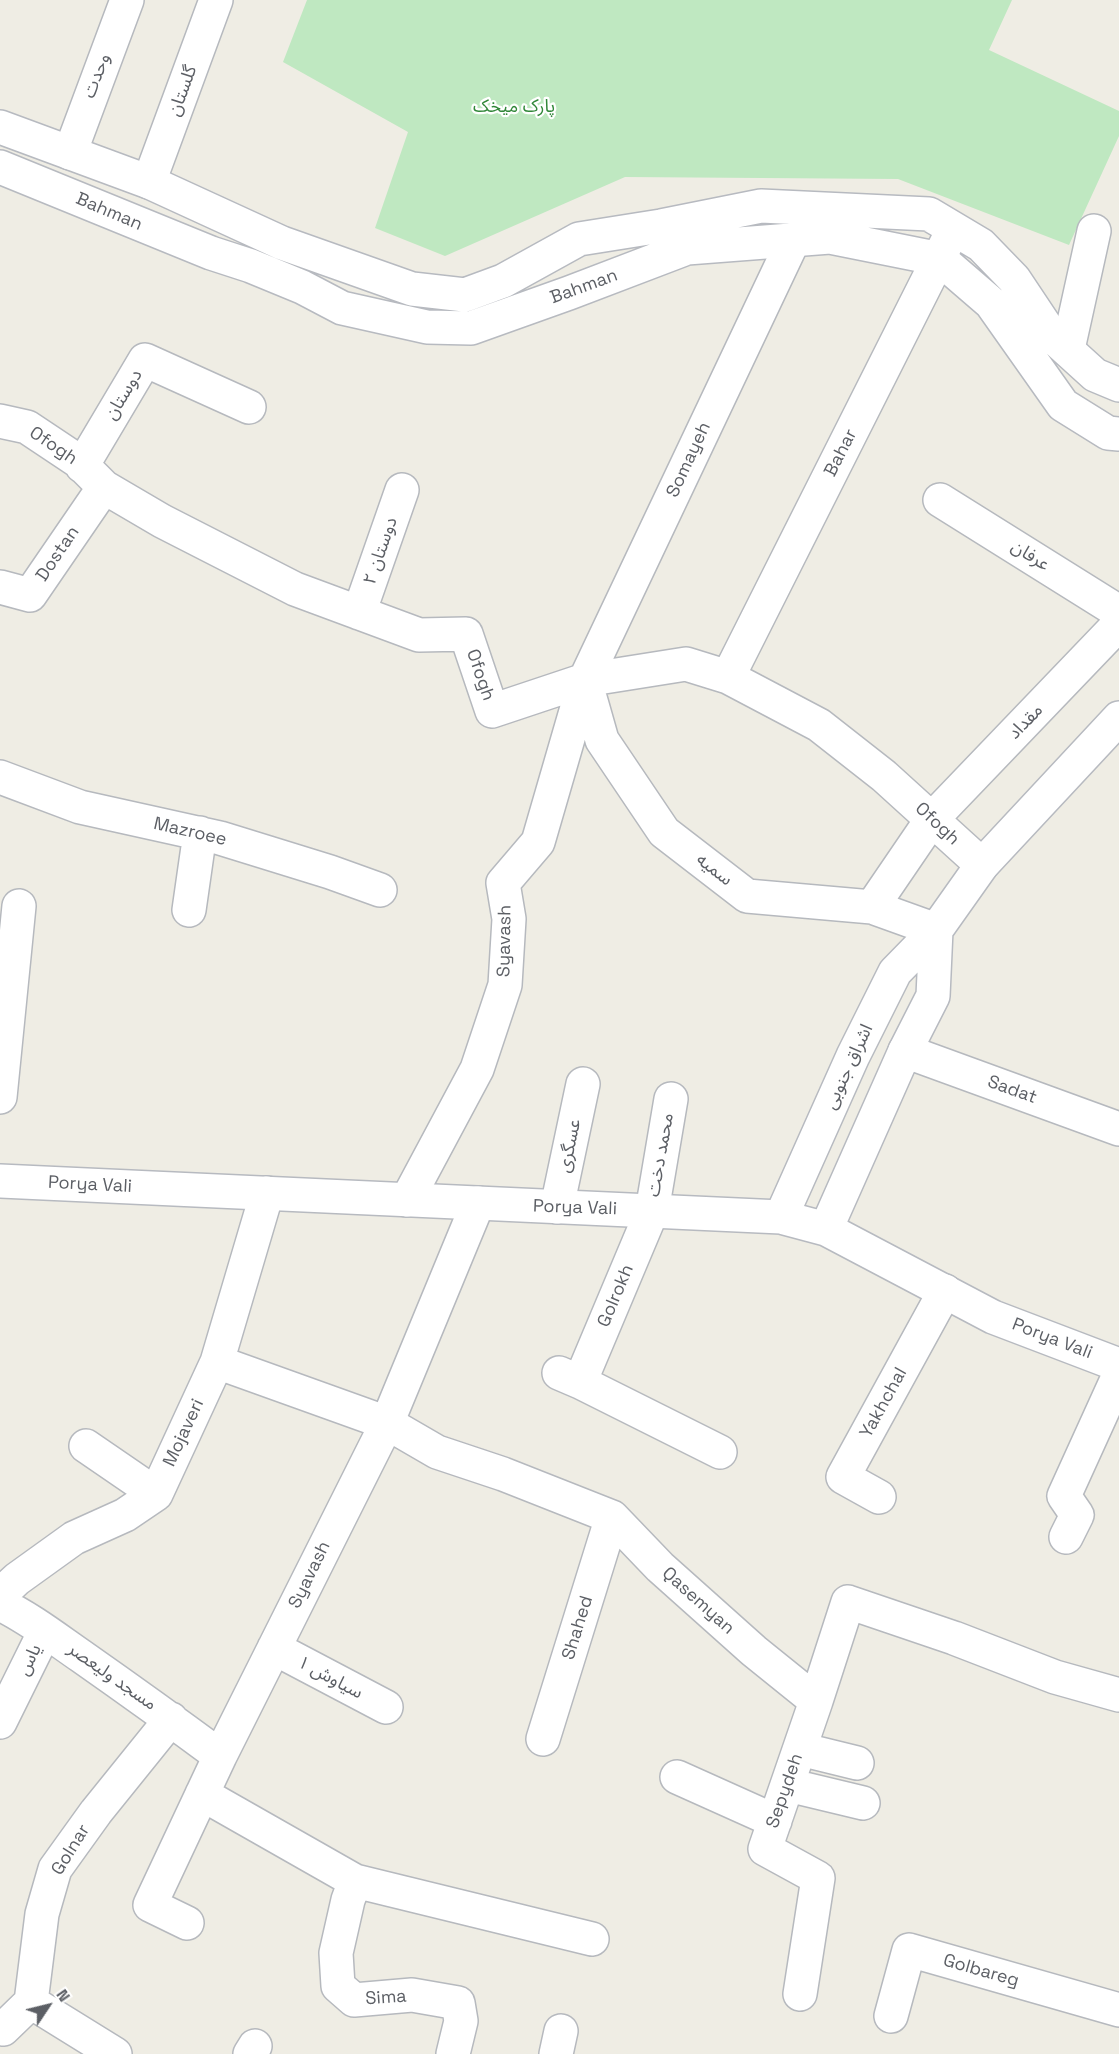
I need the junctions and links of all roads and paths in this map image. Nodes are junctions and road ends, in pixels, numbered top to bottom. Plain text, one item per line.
1 (127, 0) edge
2 (216, 0) edge
3 (0, 127) edge
4 (70, 153) junction
5 (0, 167) edge
6 (149, 182) junction
7 (954, 229) junction
8 (1094, 231) dead end
9 (794, 239) junction
10 (940, 259) junction
11 (1068, 349) junction
12 (1119, 385) edge
13 (249, 407) dead end
14 (0, 421) edge
15 (1119, 434) edge
16 (93, 476) junction
17 (402, 490) dead end
18 (940, 500) dead end
19 (0, 587) edge
20 (1119, 612) edge
21 (359, 613) junction
22 (1119, 624) edge
23 (728, 677) junction
24 (585, 680) junction
25 (1119, 718) edge
26 (0, 777) edge
27 (932, 819) junction
28 (200, 833) junction
29 (982, 866) junction
30 (380, 890) dead end
31 (20, 906) dead end
32 (872, 907) junction
33 (189, 910) dead end
34 (936, 930) junction
35 (905, 1051) junction
36 (583, 1084) dead end
37 (0, 1096) edge
38 (671, 1099) dead end
39 (1119, 1129) edge
40 (0, 1181) edge
41 (267, 1193) junction
42 (407, 1200) junction
43 (478, 1203) junction
44 (557, 1207) junction
45 (652, 1211) junction
46 (781, 1216) junction
47 (826, 1230) junction
48 (945, 1292) junction
49 (217, 1362) junction
50 (1119, 1365) edge
51 (1119, 1375) edge
52 (387, 1423) junction
53 (86, 1446) dead end
54 (720, 1452) dead end
55 (156, 1494) junction
56 (879, 1497) dead end
57 (612, 1518) junction
58 (1066, 1537) dead end
59 (0, 1595) edge
60 (0, 1604) edge
61 (45, 1631) junction
62 (274, 1648) junction
63 (1119, 1695) edge
64 (816, 1701) junction
65 (386, 1707) dead end
66 (171, 1719) junction
67 (0, 1722) edge
68 (543, 1739) dead end
69 (800, 1749) junction
70 (220, 1756) junction
71 (857, 1763) dead end
72 (677, 1777) dead end
73 (788, 1785) junction
74 (202, 1794) junction
75 (863, 1803) dead end
76 (776, 1821) junction
77 (355, 1881) junction
78 (187, 1923) dead end
79 (592, 1939) dead end
80 (800, 1994) dead end
81 (31, 2002) junction
82 (1119, 2010) edge
83 (891, 2016) dead end
84 (0, 2027) edge
85 (115, 2054) edge
86 (453, 2054) edge

1 - 4 street, وحدت
2 - 6 street, گلستان
3 - 4 street
4 - 6 street
5 - 9 street, Bahman
6 - 7 street
7 - 10 street, Bahar
7 - 11 street
8 - 11 street
9 - 10 street, Bahman
9 - 24 street, Somayeh
10 - 15 street, Bahman
10 - 23 street, Bahar
11 - 12 street
13 - 16 street, دوستان
14 - 16 street, Ofogh
16 - 19 street, Dostan
16 - 21 street, Ofogh
17 - 21 street, دوستان ۲
18 - 20 street, عرفان
21 - 24 street, Ofogh
22 - 27 street, مقداد
23 - 24 street, Ofogh
23 - 27 street, Ofogh
24 - 32 street, سمیه
24 - 42 street, Syavash
25 - 29 street, اشراق جنوبی
26 - 28 street, Mazroee
27 - 29 street, Ofogh
27 - 32 street, مقداد
28 - 30 street, Mazroee
28 - 33 street
29 - 34 street, اشراق جنوبی
31 - 37 street
32 - 34 street, سمیه
34 - 35 street
34 - 46 street, اشراق جنوبی
35 - 39 street, Sadat
35 - 47 street
36 - 44 street, عسگری
38 - 45 street, محمد دخت
40 - 41 street, Porya Vali
41 - 42 street, Porya Vali
41 - 49 street, Mojaveri
42 - 43 street, Porya Vali
43 - 44 street, Porya Vali
43 - 52 street, Syavash
44 - 45 street, Porya Vali
45 - 46 street, Porya Vali
45 - 54 street, Golrokh
46 - 47 street, Porya Vali
47 - 48 street, Porya Vali
48 - 50 street, Porya Vali
48 - 56 street, Yakhchal
49 - 52 street, Qasemyan
49 - 55 street, Mojaveri
51 - 58 street
52 - 57 street, Qasemyan
52 - 62 street, Syavash
53 - 55 street
55 - 59 street
57 - 64 street, Qasemyan
57 - 68 street, Shahed
60 - 61 street, مسجد ولیعصر
61 - 66 street, مسجد ولیعصر
61 - 67 street, یاس
62 - 65 street, سیاوش ۱
62 - 70 street, Syavash
63 - 64 street
64 - 69 street, Sepydeh
66 - 70 street, مسجد ولیعصر
66 - 81 street, Golnar
69 - 71 street
69 - 73 street, Sepydeh
70 - 74 street, Syavash
72 - 76 street
73 - 75 street
73 - 76 street, Sepydeh
74 - 77 street
74 - 78 street, Syavash
76 - 80 street, Sepydeh
77 - 79 street
77 - 86 street, Sima
81 - 84 street
81 - 85 street
82 - 83 street, Golbareg

